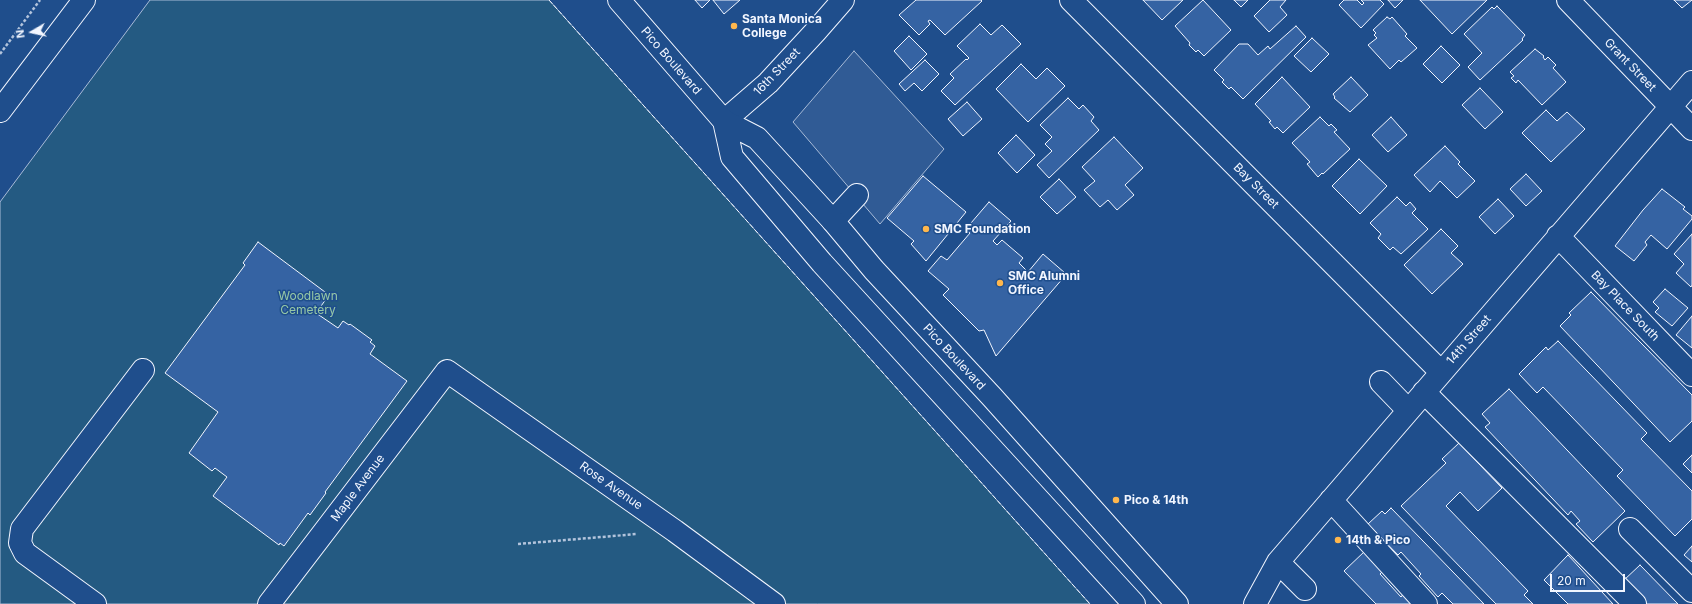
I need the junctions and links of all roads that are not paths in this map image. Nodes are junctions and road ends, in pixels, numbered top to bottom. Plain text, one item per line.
1 (84, 0) edge
2 (619, 0) edge
3 (843, 0) edge
4 (1071, 0) edge
5 (1568, 0) edge
6 (1692, 82) edge
7 (1671, 107) junction
8 (0, 111) edge
9 (724, 121) junction
10 (1692, 129) edge
11 (857, 195) dead end
12 (833, 221) junction
13 (1558, 236) junction
14 (874, 270) junction
15 (849, 292) junction
16 (143, 370) dead end
17 (447, 371) joint
18 (1441, 372) junction
19 (1692, 375) edge
20 (1381, 382) dead end
21 (1424, 392) junction
22 (992, 397) junction
23 (1408, 410) junction
24 (965, 421) junction
25 (1331, 500) junction
26 (1630, 529) dead end
27 (1278, 562) junction
28 (1305, 589) dead end
29 (1692, 591) edge
30 (95, 604) edge
31 (269, 604) edge
32 (774, 604) edge
33 (1134, 604) edge
34 (1177, 604) edge
35 (1255, 604) edge
36 (1426, 604) edge
37 (1635, 604) edge

1 - 8 street
2 - 9 street, Pico Boulevard
3 - 9 street, 16th Street
4 - 18 street, Bay Street
5 - 7 street, Grant Street
6 - 7 street, 14th Street
7 - 10 street, Grant Street
7 - 13 street, 14th Street
9 - 12 street, Pico Boulevard
9 - 15 street, Pico Boulevard
11 - 12 street
12 - 14 street, Pico Boulevard
13 - 18 street, 14th Street
13 - 19 street, Bay Place South
14 - 15 street
14 - 22 street, Pico Boulevard
15 - 24 street, Pico Boulevard
16 - 30 street
17 - 31 street, Maple Avenue
17 - 32 street, Rose Avenue
18 - 21 street, 14th Street
20 - 23 street
21 - 23 street, 14th Street
21 - 37 street
22 - 24 street
22 - 34 street, Pico Boulevard
23 - 25 street, 14th Street
24 - 33 street, Pico Boulevard
25 - 27 street, 14th Street
25 - 36 street
26 - 29 street
27 - 28 street
27 - 35 street, 14th Street

